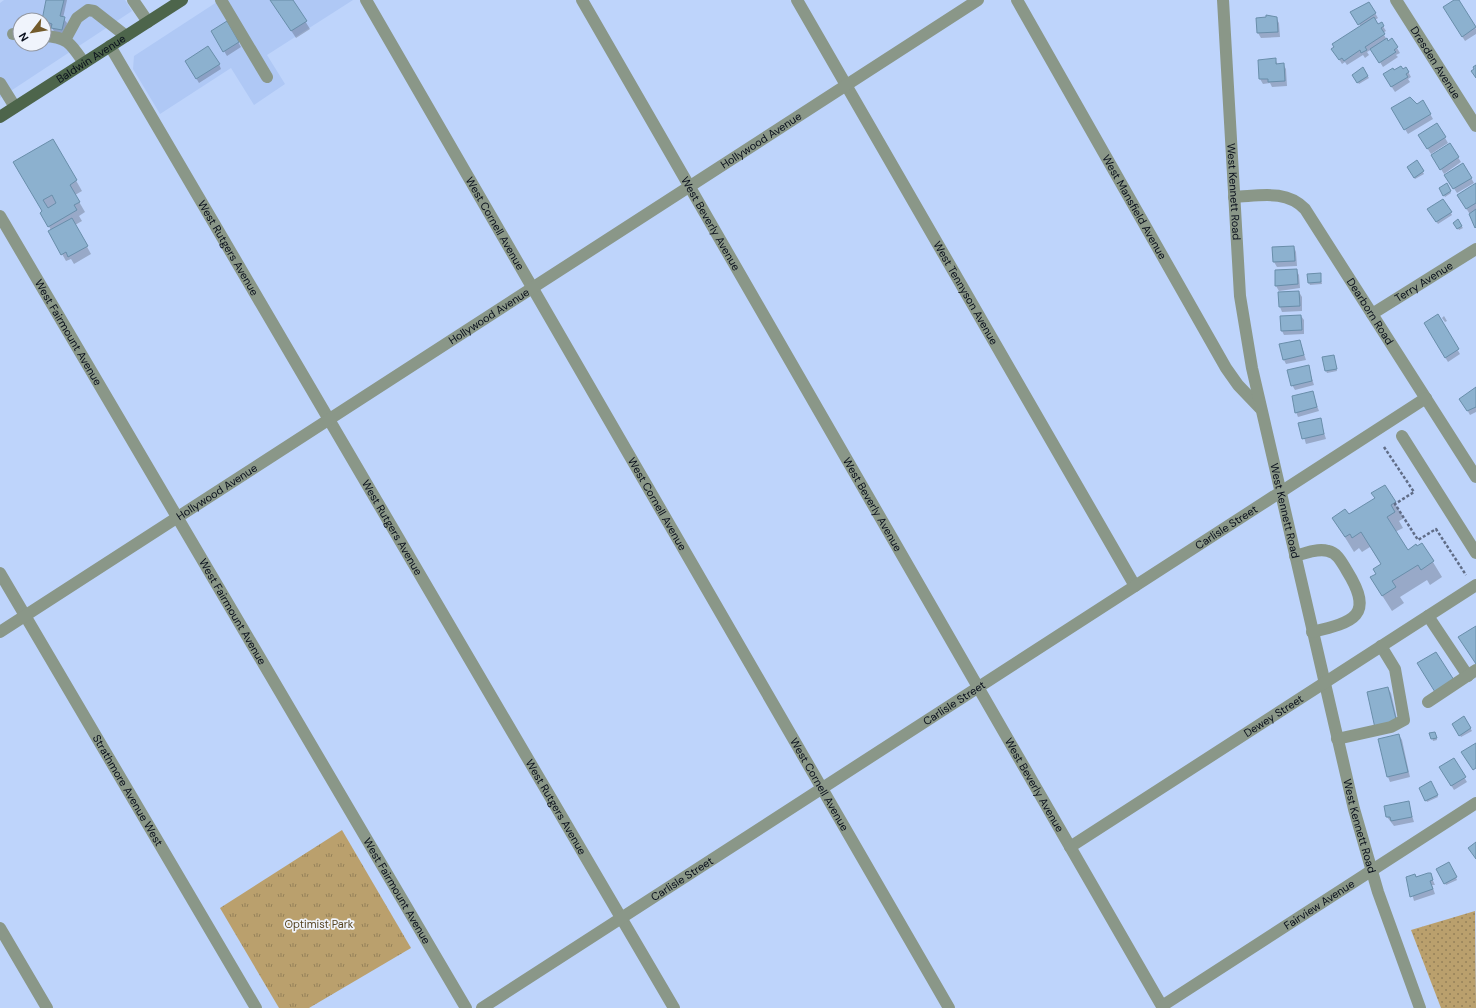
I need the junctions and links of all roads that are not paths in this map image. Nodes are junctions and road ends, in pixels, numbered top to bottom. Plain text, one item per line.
1 (133, 0) edge
2 (221, 0) edge
3 (366, 0) edge
4 (582, 0) edge
5 (797, 0) edge
6 (978, 0) edge
7 (1017, 0) edge
8 (1223, 0) edge
9 (1396, 0) edge
10 (174, 2) edge
11 (148, 22) junction
12 (126, 36) junction
13 (52, 37) edge
14 (65, 40) junction
15 (110, 46) junction
16 (84, 64) junction
17 (267, 77) dead end
18 (0, 83) edge
19 (846, 85) junction
20 (15, 107) junction
21 (0, 117) edge
22 (1476, 126) edge
23 (689, 186) junction
24 (1234, 197) junction
25 (0, 216) edge
26 (1476, 249) edge
27 (533, 288) junction
28 (1372, 314) junction
29 (1426, 398) junction
30 (1260, 408) junction
31 (329, 419) junction
32 (1402, 436) dead end
33 (1476, 477) edge
34 (1280, 492) junction
35 (177, 517) junction
36 (1476, 553) edge
37 (1295, 556) junction
38 (0, 573) edge
39 (1476, 585) edge
40 (1135, 586) junction
41 (25, 616) junction
42 (1428, 616) junction
43 (0, 632) edge
44 (1312, 632) junction
45 (1382, 646) junction
46 (1472, 673) edge
47 (1324, 683) junction
48 (978, 688) junction
49 (1428, 702) dead end
50 (1337, 739) junction
51 (822, 788) junction
52 (1476, 803) edge
53 (1070, 847) junction
54 (1372, 872) junction
55 (621, 918) junction
56 (0, 928) edge
57 (1162, 1007) edge
58 (47, 1008) edge
59 (256, 1008) edge
60 (466, 1008) edge
61 (482, 1008) edge
62 (674, 1008) edge
63 (949, 1008) edge
64 (1420, 1008) edge

1 - 11 street
2 - 17 street
3 - 27 street, West Cornell Avenue
4 - 23 street, West Beverly Avenue
5 - 19 street, West Tennyson Avenue
6 - 19 street, Hollywood Avenue
7 - 30 street, West Mansfield Avenue
8 - 24 street, West Kennett Road
9 - 22 street, Dresden Avenue
10 - 11 main road, Baldwin Avenue
11 - 12 main road, Baldwin Avenue
12 - 14 street
12 - 15 main road, Baldwin Avenue
13 - 14 street
14 - 16 street
15 - 16 main road, Baldwin Avenue
15 - 31 street, West Rutgers Avenue
16 - 20 main road, Baldwin Avenue
18 - 20 street
19 - 23 street, Hollywood Avenue
19 - 40 street, West Tennyson Avenue
20 - 21 main road, Baldwin Avenue
23 - 27 street, Hollywood Avenue
23 - 48 street, West Beverly Avenue
24 - 28 street, Dearborn Road
24 - 30 street, West Kennett Road
25 - 35 street, West Fairmount Avenue
26 - 28 street, Terry Avenue
27 - 31 street, Hollywood Avenue
27 - 51 street, West Cornell Avenue
28 - 29 street, Dearborn Road
29 - 33 street, Dearborn Road
29 - 34 street, Carlisle Street
30 - 34 street, West Kennett Road
31 - 35 street, Hollywood Avenue
31 - 55 street, West Rutgers Avenue
32 - 36 street
34 - 37 street, West Kennett Road
34 - 40 street, Carlisle Street
35 - 41 street, Hollywood Avenue
35 - 60 street, West Fairmount Avenue
37 - 44 street, West Kennett Road
37 - 44 street
38 - 41 street, Strathmore Avenue West
39 - 42 street, Dewey Street
40 - 48 street, Carlisle Street
41 - 43 street, Hollywood Avenue
41 - 59 street, Strathmore Avenue West
42 - 45 street, Dewey Street
42 - 46 street
44 - 47 street, West Kennett Road
45 - 47 street, Dewey Street
45 - 50 street
46 - 49 street
47 - 50 street, West Kennett Road
47 - 53 street, Dewey Street
48 - 51 street, Carlisle Street
48 - 53 street, West Beverly Avenue
50 - 54 street, West Kennett Road
51 - 55 street, Carlisle Street
51 - 63 street, West Cornell Avenue
52 - 54 street, Fairview Avenue
53 - 57 street, West Beverly Avenue
54 - 57 street, Fairview Avenue
54 - 64 street, West Kennett Road
55 - 61 street, Carlisle Street
55 - 62 street, West Rutgers Avenue
56 - 58 street

